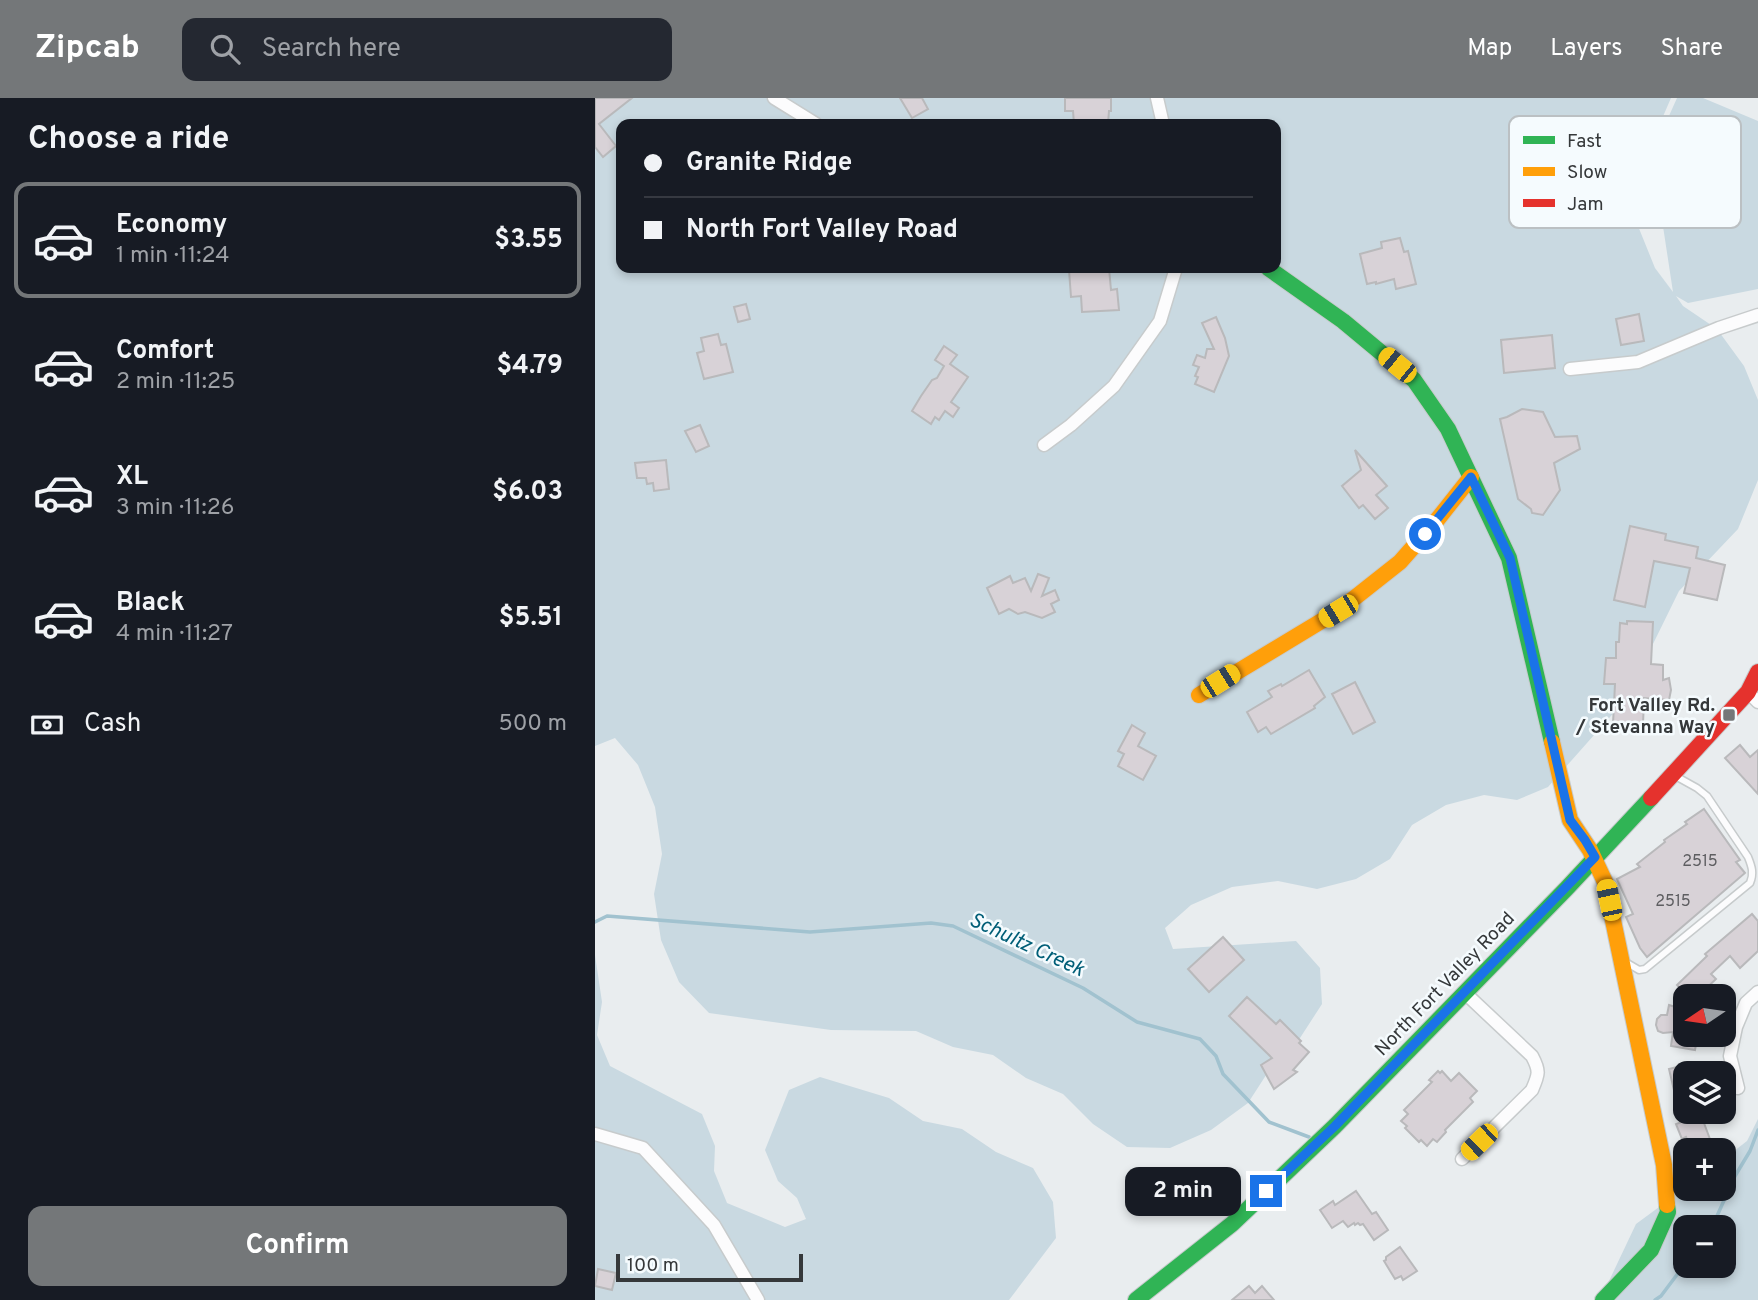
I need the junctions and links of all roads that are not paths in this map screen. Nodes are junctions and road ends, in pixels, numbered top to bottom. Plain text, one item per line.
1 (774, 98) edge
2 (1157, 98) edge
3 (808, 119) edge
4 (1162, 119) edge
5 (1174, 273) edge
6 (1275, 273) edge
7 (1758, 315) edge
8 (1570, 369) dead end
9 (1045, 445) dead end
10 (1471, 477) junction
11 (1758, 673) edge
12 (1199, 695) dead end
13 (1753, 697) edge
14 (1674, 775) junction
15 (1595, 857) junction
16 (1622, 960) junction
17 (1464, 992) junction
18 (1758, 992) edge
19 (1738, 1088) dead end
20 (595, 1134) edge
21 (1462, 1159) dead end
22 (758, 1300) edge
23 (1136, 1300) edge
24 (1603, 1300) edge

1 - 3 street
2 - 4 street
5 - 9 street
6 - 10 street
7 - 8 street
10 - 12 street
10 - 15 street
11 - 13 street, North Fort Valley Road
13 - 14 street, North Fort Valley Road
14 - 15 street, North Fort Valley Road
14 - 16 lane
15 - 16 street
15 - 17 street, North Fort Valley Road
16 - 24 street
17 - 21 street
17 - 23 street, North Fort Valley Road
18 - 19 street
20 - 22 street

